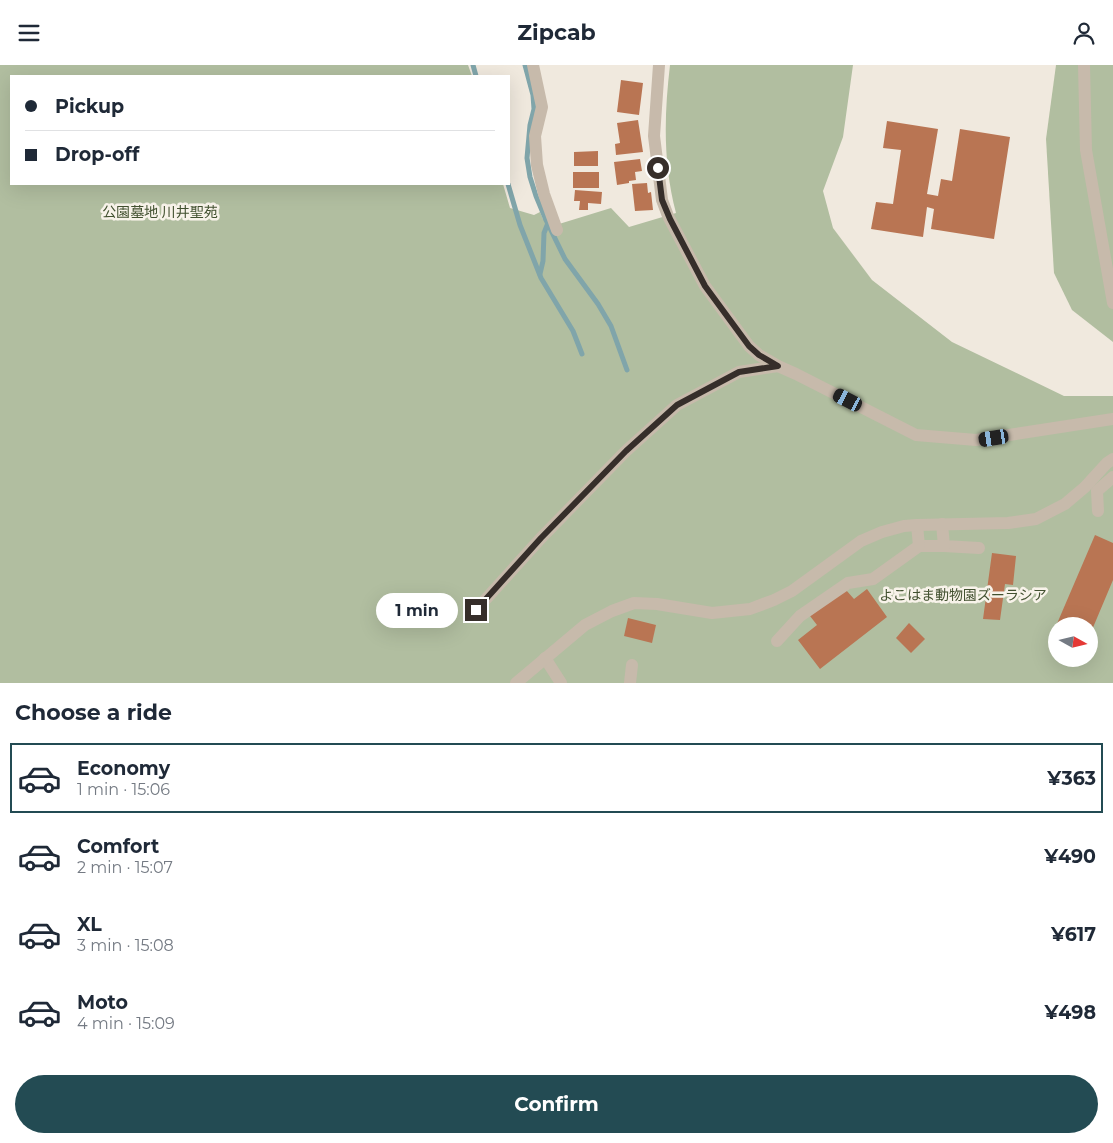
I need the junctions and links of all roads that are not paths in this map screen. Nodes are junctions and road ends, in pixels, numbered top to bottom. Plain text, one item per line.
1 (533, 65) edge
2 (659, 65) edge
3 (1084, 65) edge
4 (557, 230) dead end
5 (1113, 303) edge
6 (778, 366) junction
7 (1113, 419) edge
8 (1113, 459) edge
9 (1113, 477) edge
10 (1098, 511) dead end
11 (942, 524) junction
12 (917, 525) junction
13 (918, 545) junction
14 (944, 546) junction
15 (978, 548) dead end
16 (476, 610) dead end
17 (777, 641) dead end
18 (545, 659) junction
19 (632, 665) dead end
20 (516, 683) edge
21 (561, 683) edge
22 (630, 683) edge

1 - 4 street
2 - 6 street
3 - 5 street
6 - 7 street
6 - 16 street
8 - 11 street
9 - 10 street
11 - 12 street
11 - 14 street
12 - 13 street
12 - 18 street
13 - 14 street
13 - 17 street
14 - 15 street
18 - 20 street
18 - 21 street
19 - 22 street

